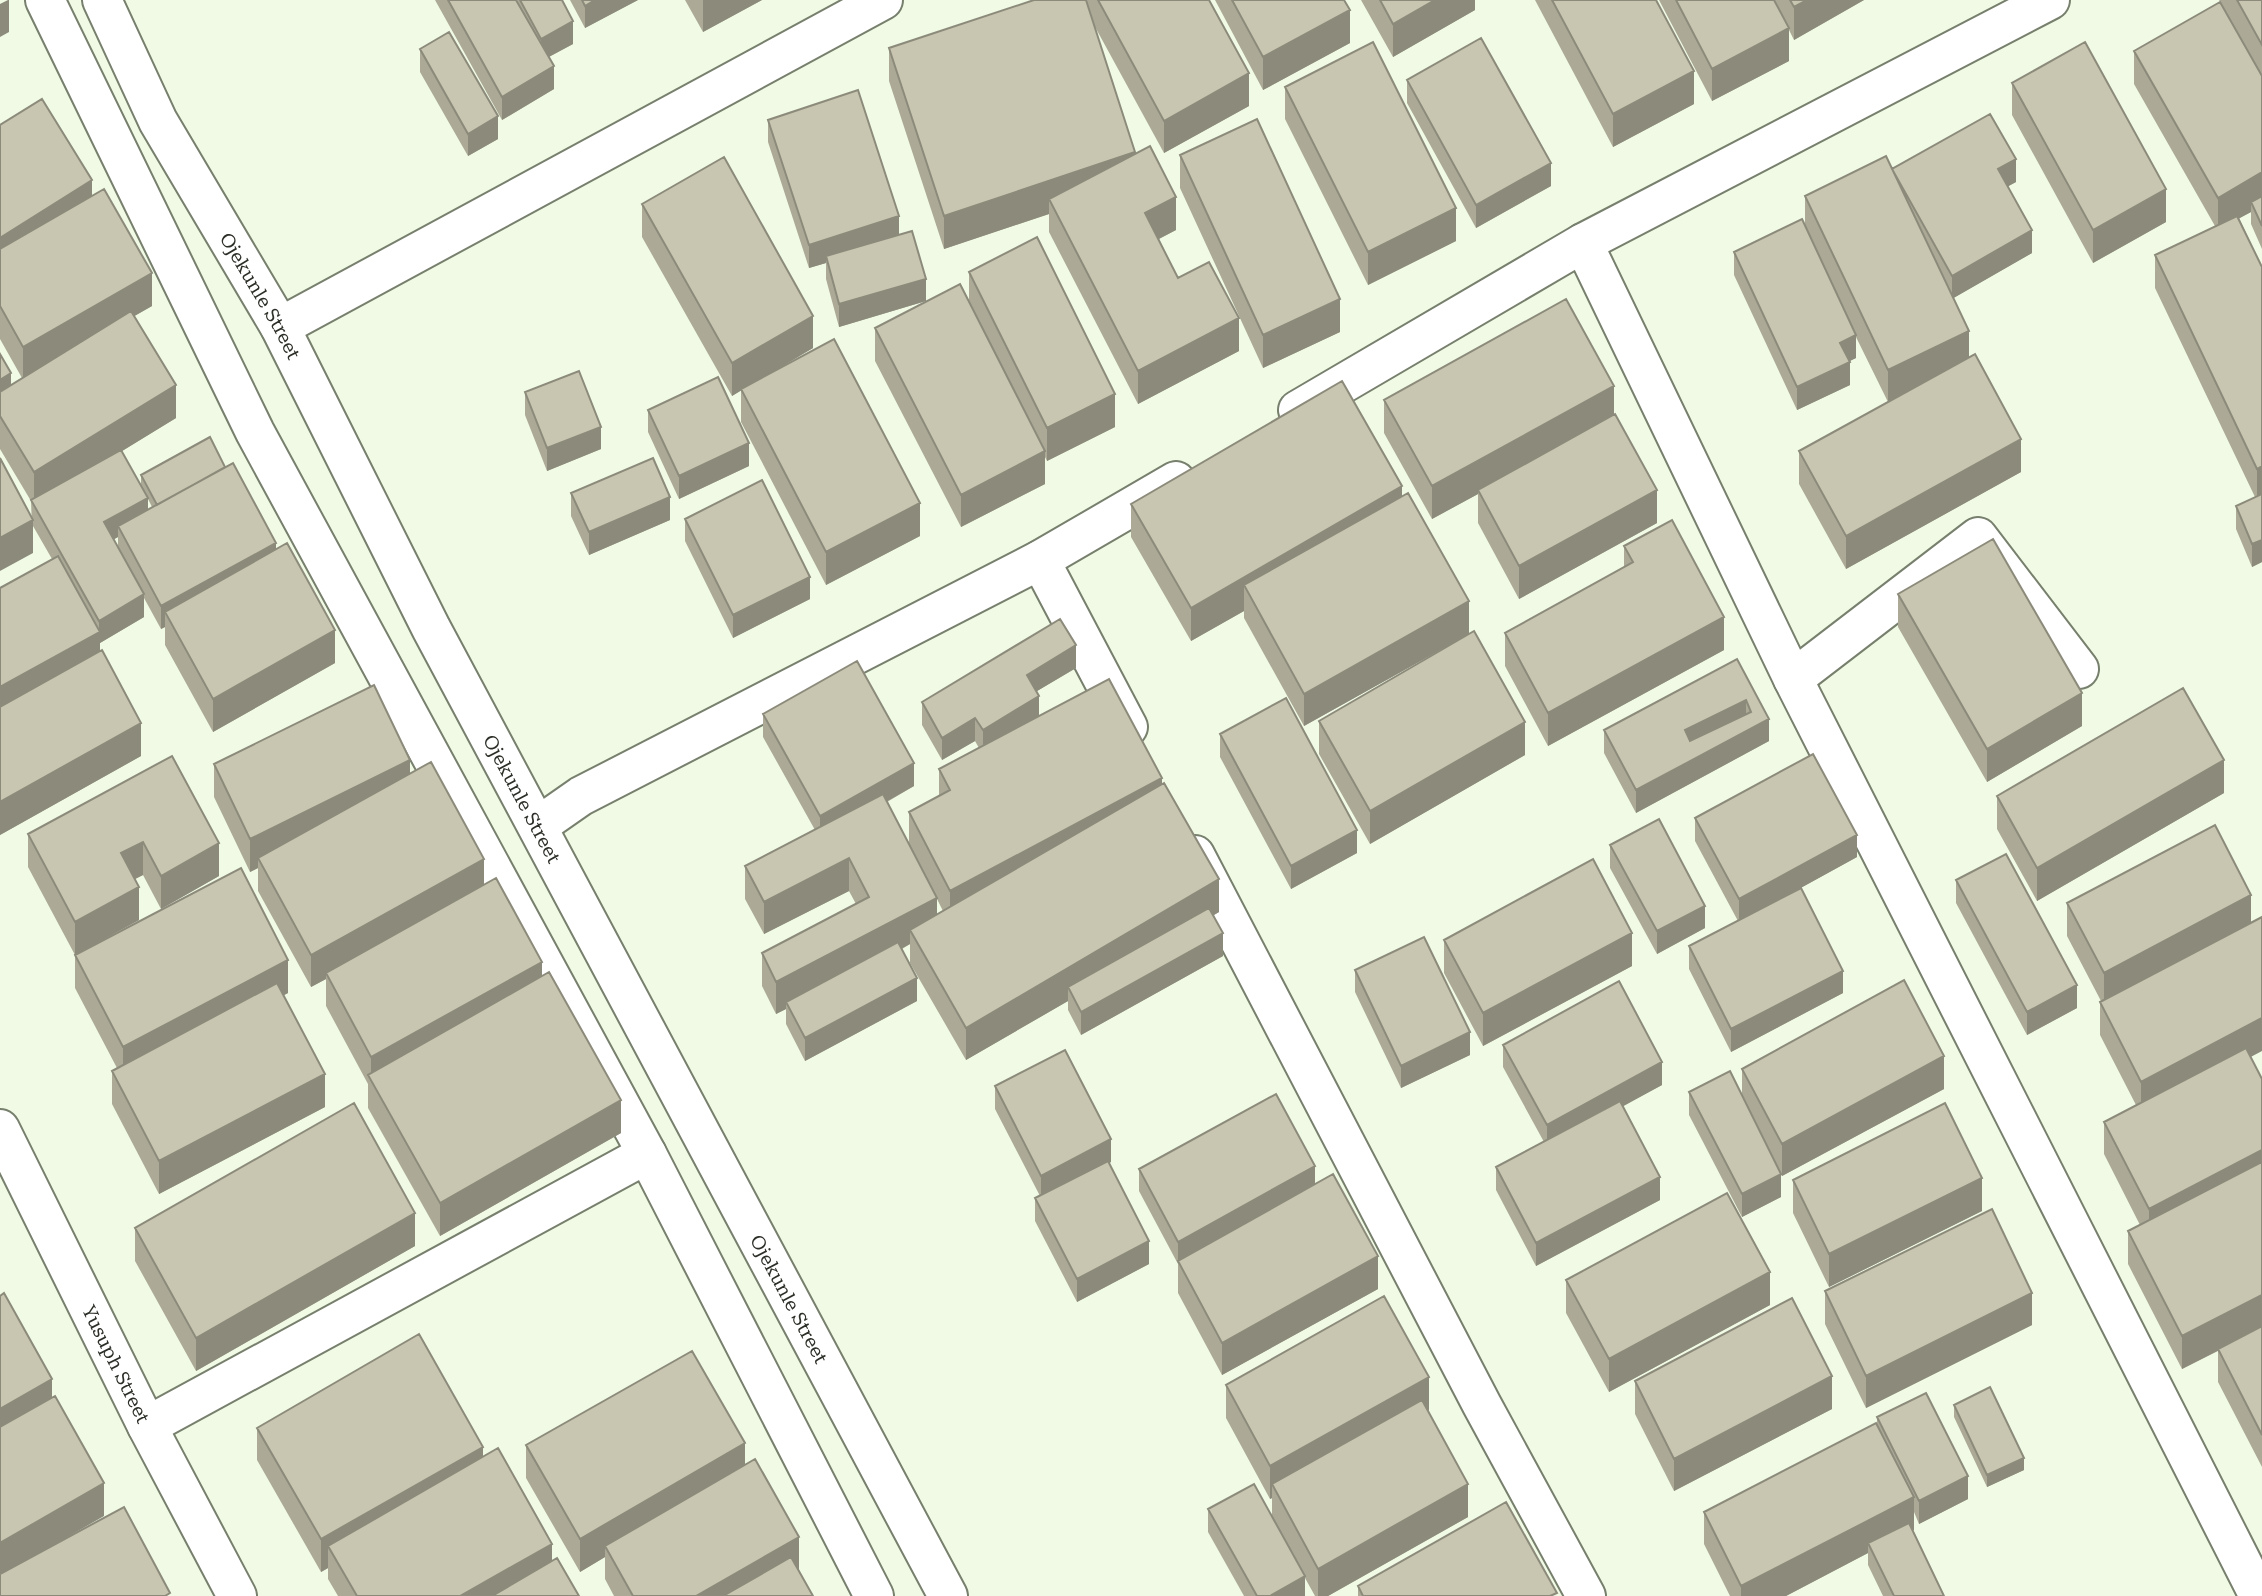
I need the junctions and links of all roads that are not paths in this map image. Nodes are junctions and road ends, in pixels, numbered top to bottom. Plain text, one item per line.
1 (44, 0) edge
2 (102, 0) edge
3 (883, 0) edge
4 (2050, 0) edge
5 (1583, 243) junction
6 (280, 327) junction
7 (1269, 426) edge
8 (1209, 461) edge
9 (1040, 560) junction
10 (2079, 669) dead end
11 (1793, 679) junction
12 (1143, 756) edge
13 (538, 826) junction
14 (1181, 830) edge
15 (0, 1129) edge
16 (647, 1154) junction
17 (147, 1426) junction
18 (236, 1596) edge
19 (874, 1596) edge
20 (948, 1596) edge
21 (1586, 1596) edge
22 (2259, 1596) edge

1 - 16 street
2 - 6 street, Ojekunle Street
3 - 6 street
4 - 5 street
5 - 7 street
5 - 11 street
6 - 13 street, Ojekunle Street
8 - 9 street
9 - 12 street
9 - 13 street
10 - 11 street
11 - 22 street
13 - 20 street, Ojekunle Street
14 - 21 street
15 - 17 street, Yusuph Street
16 - 17 street
16 - 19 street
17 - 18 street, Yusuph Street

